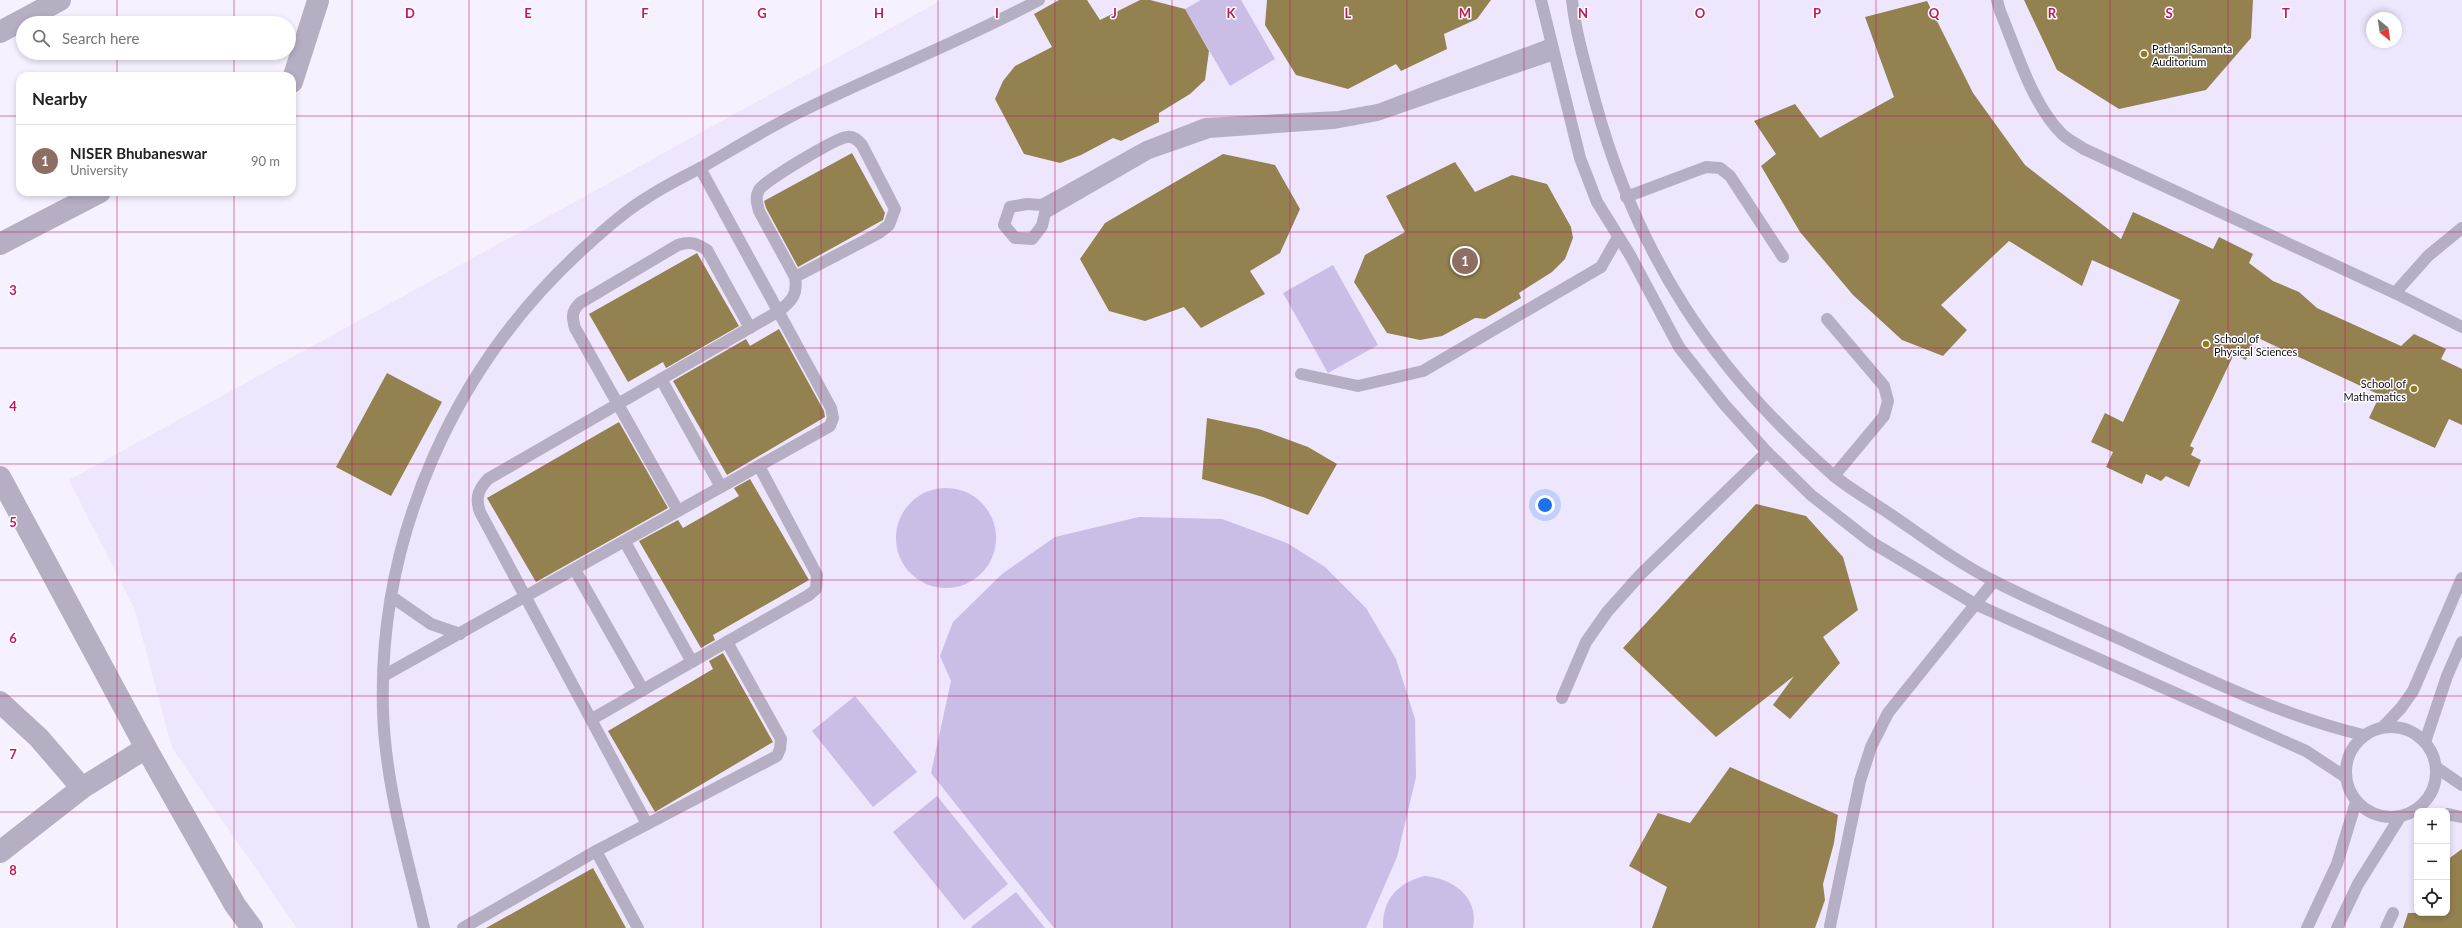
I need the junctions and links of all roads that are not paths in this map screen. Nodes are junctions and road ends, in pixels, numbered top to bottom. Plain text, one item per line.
1 (60, 0) edge
2 (322, 0) edge
3 (1038, 0) edge
4 (1541, 0) edge
5 (1572, 0) edge
6 (1998, 0) edge
7 (30, 16) edge
8 (16, 23) edge
9 (0, 32) edge
10 (1552, 49) junction
11 (296, 72) edge
12 (700, 168) junction
13 (92, 196) edge
14 (1626, 198) junction
15 (2462, 228) edge
16 (1618, 236) junction
17 (0, 244) edge
18 (1783, 257) dead end
19 (795, 277) junction
20 (2395, 293) junction
21 (779, 311) junction
22 (1828, 319) dead end
23 (2462, 327) edge
24 (750, 328) junction
25 (1301, 374) dead end
26 (661, 379) junction
27 (618, 403) junction
28 (1767, 452) junction
29 (759, 466) junction
30 (1834, 476) junction
31 (0, 477) edge
32 (721, 487) junction
33 (678, 511) junction
34 (624, 542) junction
35 (575, 570) junction
36 (2462, 578) edge
37 (1994, 581) junction
38 (392, 597) junction
39 (524, 598) junction
40 (1975, 604) junction
41 (460, 634) junction
42 (727, 642) junction
43 (2462, 642) edge
44 (692, 662) junction
45 (384, 675) junction
46 (643, 690) junction
47 (1562, 698) dead end
48 (0, 702) edge
49 (592, 719) junction
50 (2383, 727) junction
51 (2364, 735) junction
52 (2425, 742) junction
53 (146, 748) junction
54 (2437, 768) junction
55 (2344, 776) junction
56 (2462, 784) edge
57 (82, 788) junction
58 (2356, 802) junction
59 (2419, 808) edge
60 (2414, 812) edge
61 (2450, 815) edge
62 (2400, 817) junction
63 (2462, 817) edge
64 (647, 824) junction
65 (596, 851) junction
66 (0, 852) edge
67 (2393, 913) dead end
68 (1830, 926) dead end
69 (252, 928) edge
70 (424, 928) edge
71 (463, 928) edge
72 (638, 928) edge
73 (2307, 928) edge
74 (2338, 928) edge
75 (2386, 928) edge

1 - 7 street
2 - 11 street
3 - 12 lane
4 - 10 lane
5 - 14 lane
6 - 20 lane
8 - 9 street
10 - 10 lane
10 - 16 lane
12 - 21 lane
12 - 38 lane
13 - 17 street
14 - 18 lane
14 - 30 lane
15 - 20 lane
16 - 25 lane
16 - 28 lane
19 - 19 lane
19 - 21 lane
20 - 23 lane
21 - 24 lane
21 - 29 lane
22 - 30 lane
24 - 26 lane
24 - 27 lane
26 - 27 lane
26 - 32 lane
27 - 33 lane
27 - 39 lane
28 - 40 lane
28 - 47 lane
29 - 32 lane
29 - 42 lane
30 - 37 lane
31 - 53 street
32 - 33 lane
33 - 34 lane
34 - 35 lane
34 - 44 lane
35 - 39 lane
35 - 46 lane
36 - 50 lane
37 - 40 lane
37 - 51 lane
38 - 41 lane
38 - 45 lane
39 - 41 lane
39 - 49 lane
40 - 55 lane
40 - 68 lane
41 - 45 lane
42 - 44 lane
42 - 64 lane
43 - 52 lane
44 - 46 lane
45 - 70 lane
46 - 49 lane
48 - 57 street
49 - 64 lane
50 - 51 lane
50 - 52 lane
51 - 55 lane
52 - 54 lane
53 - 57 street
53 - 69 street
54 - 56 lane
54 - 59 lane
55 - 58 lane
57 - 66 street
58 - 62 lane
58 - 73 lane
60 - 62 lane
61 - 63 lane
62 - 74 lane
64 - 65 lane
65 - 71 lane
65 - 72 lane
67 - 75 lane

